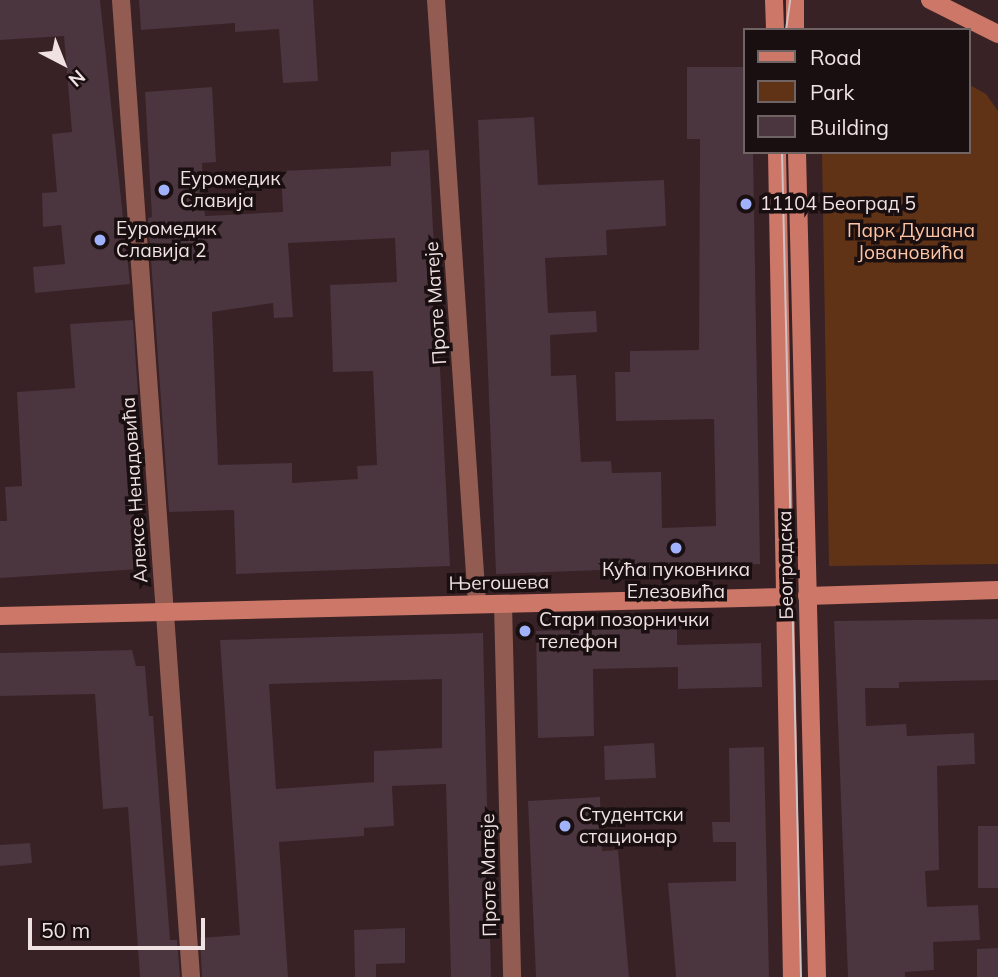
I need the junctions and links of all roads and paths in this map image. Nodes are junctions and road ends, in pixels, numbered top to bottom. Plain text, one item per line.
1 (121, 0) edge
2 (774, 0) edge
3 (930, 0) edge
4 (797, 2) edge
5 (436, 3) edge
6 (775, 28) edge
7 (794, 28) edge
8 (998, 34) edge
9 (777, 154) edge
10 (797, 154) edge
11 (998, 590) edge
12 (807, 596) junction
13 (785, 597) junction
14 (477, 603) junction
15 (503, 604) junction
16 (165, 613) junction
17 (0, 617) edge
18 (191, 977) edge
19 (512, 977) edge
20 (792, 977) edge
21 (817, 977) edge

1 - 16 street, Алексе Ненадовића
2 - 6 main road
3 - 8 main road
4 - 7 main road
5 - 14 street, Проте Матеје
9 - 13 main road, Београдска
10 - 12 main road, Београдска
11 - 12 main road, Његошева
12 - 13 street, Његошева
12 - 21 main road, Београдска
13 - 15 main road, Његошева
13 - 20 main road, Београдска
14 - 15 main road, Његошева
14 - 16 main road, Његошева
15 - 19 street, Проте Матеје
16 - 17 main road, Његошева
16 - 18 street, Алексе Ненадовића

